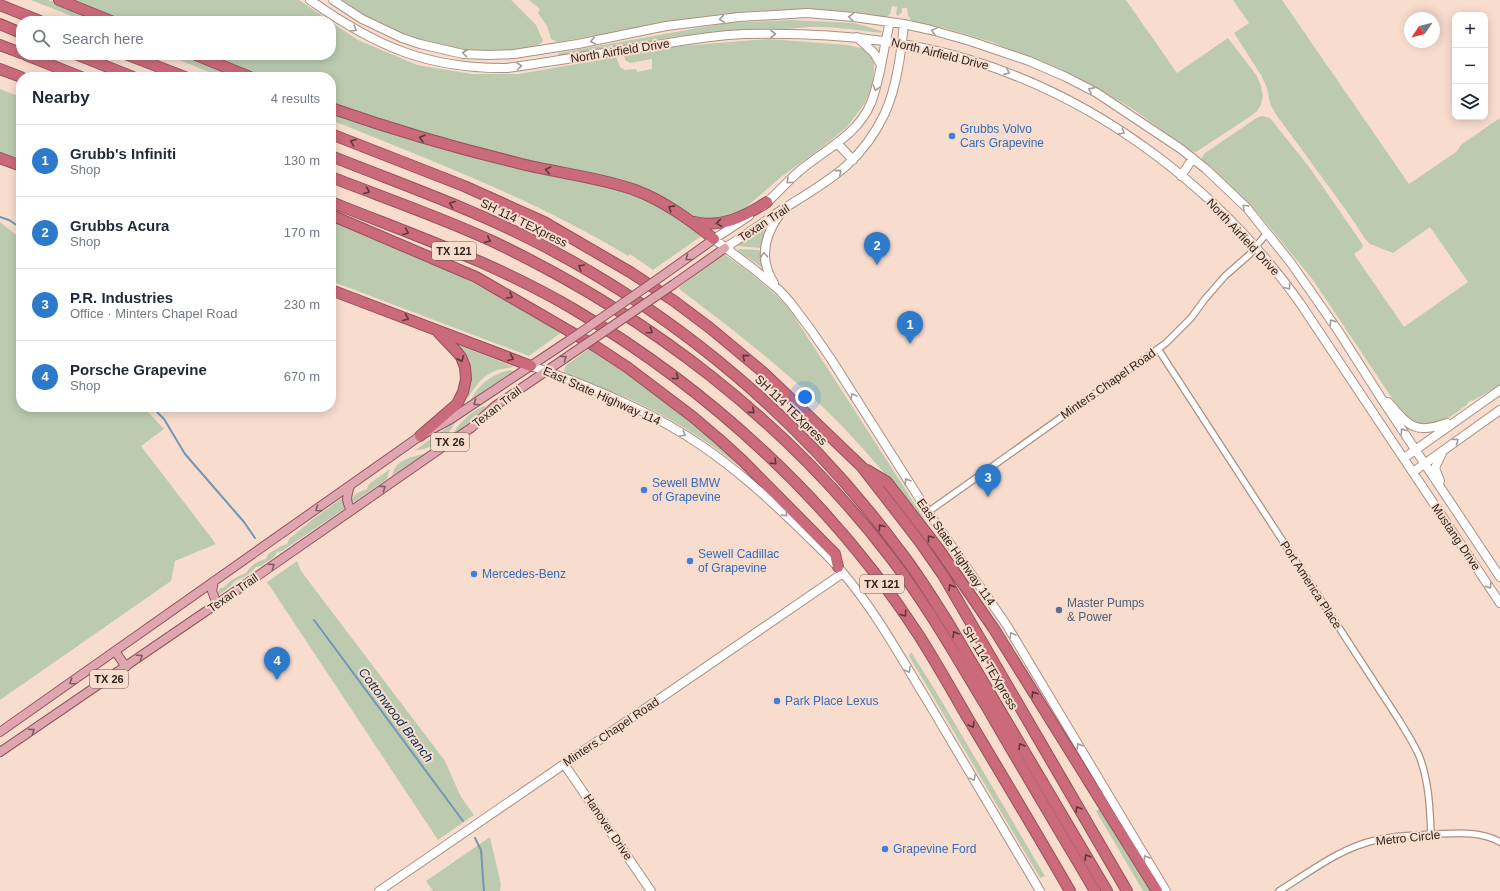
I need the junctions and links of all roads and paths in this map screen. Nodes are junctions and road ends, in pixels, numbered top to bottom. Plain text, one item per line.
1 (59, 0) edge
2 (310, 0) edge
3 (333, 0) edge
4 (0, 5) edge
5 (28, 16) edge
6 (99, 16) edge
7 (334, 16) edge
8 (336, 17) edge
9 (890, 22) junction
10 (0, 24) edge
11 (904, 24) junction
12 (16, 31) edge
13 (857, 36) junction
14 (885, 41) junction
15 (902, 43) junction
16 (0, 45) edge
17 (16, 51) edge
18 (38, 60) edge
19 (90, 60) edge
20 (141, 60) edge
21 (208, 60) edge
22 (881, 65) junction
23 (0, 69) edge
24 (68, 72) edge
25 (120, 72) edge
26 (172, 72) edge
27 (238, 72) edge
28 (16, 75) edge
29 (336, 110) edge
30 (336, 136) edge
31 (838, 144) junction
32 (0, 158) edge
33 (336, 158) edge
34 (1193, 158) junction
35 (853, 160) junction
36 (16, 164) edge
37 (1181, 176) junction
38 (336, 179) edge
39 (767, 202) junction
40 (336, 204) edge
41 (784, 209) junction
42 (336, 217) edge
43 (692, 221) junction
44 (1267, 233) junction
45 (714, 239) junction
46 (1256, 246) junction
47 (725, 248) junction
48 (779, 290) junction
49 (336, 292) edge
50 (435, 329) junction
51 (1158, 349) junction
52 (531, 366) junction
53 (546, 371) junction
54 (1367, 376) junction
55 (1500, 390) edge
56 (1500, 410) edge
57 (1459, 419) junction
58 (420, 436) junction
59 (1415, 450) junction
60 (1444, 450) junction
61 (1404, 458) junction
62 (1424, 464) junction
63 (862, 467) junction
64 (1413, 472) junction
65 (350, 486) junction
66 (351, 510) junction
67 (928, 512) junction
68 (1470, 533) junction
69 (840, 570) junction
70 (1500, 577) edge
71 (214, 581) junction
72 (1500, 603) edge
73 (217, 604) junction
74 (115, 651) junction
75 (126, 667) junction
76 (0, 732) edge
77 (0, 752) edge
78 (564, 764) junction
79 (1431, 834) junction
80 (1500, 842) edge
81 (378, 891) edge
82 (651, 891) edge
83 (1040, 891) edge
84 (1070, 891) edge
85 (1095, 891) edge
86 (1107, 891) edge
87 (1127, 891) edge
88 (1157, 891) edge
89 (1166, 891) edge
90 (1279, 891) edge

1 - 6 highway
2 -> 7 main road, North Airfield Drive
9 -> 3 main road, North Airfield Drive
4 - 5 highway
8 -> 13 main road, North Airfield Drive
9 - 11 main road, North Airfield Drive
9 - 14 main road, Texan Trail
10 - 12 highway
11 - 15 main road, Texan Trail
34 -> 11 main road, North Airfield Drive
13 - 14 main road, North Airfield Drive
13 - 22 main road
14 - 15 main road, North Airfield Drive
14 - 22 main road, Texan Trail
15 - 35 main road, Texan Trail
15 -> 37 main road, North Airfield Drive
16 - 17 highway
18 - 24 highway
19 - 25 highway
20 - 26 highway
21 - 27 highway
22 -> 31 main road, Texan Trail
23 - 28 highway
43 -> 29 highway
63 -> 30 highway
31 - 35 main road
31 -> 39 main road, Texan Trail
32 - 36 highway
86 -> 33 highway, SH 114 TEXpress
34 - 37 main road
44 -> 34 main road, North Airfield Drive
41 -> 35 main road, Texan Trail
37 - 46 main road, North Airfield Drive
38 -> 85 highway, SH 114 TEXpress
39 -> 43 highway
39 - 45 main road, Texan Trail
40 -> 84 highway, TX 121
41 - 47 main road, Texan Trail
48 -> 41 main road
42 -> 69 highway
43 - 45 highway
44 - 46 street, Minters Chapel Road
54 -> 44 main road, North Airfield Drive
45 - 47 main road, East State Highway 114
45 -> 52 main road, Texan Trail / TX 26, bridge
46 - 51 street, Minters Chapel Road
46 -> 61 main road, North Airfield Drive
47 - 48 main road, East State Highway 114
53 -> 47 main road, Texan Trail, bridge
67 -> 48 main road, East State Highway 114
49 -> 50 highway
50 -> 52 highway
50 -> 58 highway
51 - 67 street, Minters Chapel Road
51 - 79 street, Port America Place
52 - 53 main road, East State Highway 114
52 -> 58 main road, Texan Trail / TX 26
66 -> 53 main road, Texan Trail / TX 26
53 -> 69 main road, East State Highway 114
54 - 57 main road
59 -> 54 main road, North Airfield Drive
55 - 57 main road
60 -> 56 main road
57 - 59 main road
58 - 65 main road, Texan Trail / TX 26
59 - 61 main road
59 - 62 main road, North Airfield Drive
60 - 62 main road
60 - 68 main road
61 - 64 main road, North Airfield Drive
62 - 64 main road
62 - 68 main road, Mustang Drive
87 -> 63 highway
88 -> 63 highway
64 -> 72 main road, Mustang Drive
65 - 66 main road
65 -> 71 main road, Texan Trail / TX 26
73 -> 66 main road, Texan Trail / TX 26
89 -> 67 main road, East State Highway 114
68 - 70 main road, Mustang Drive
69 - 78 main road, Minters Chapel Road
69 -> 83 main road, East State Highway 114
71 - 73 main road
71 - 74 main road, Texan Trail / TX 26
75 -> 73 main road, Texan Trail / TX 26
74 - 75 main road
74 -> 76 main road, Texan Trail / TX 26
77 -> 75 main road, Texan Trail / TX 26
78 - 81 main road, Minters Chapel Road
78 - 82 main road, Hanover Drive
79 - 80 street, Metro Circle
79 - 90 street, Metro Circle

